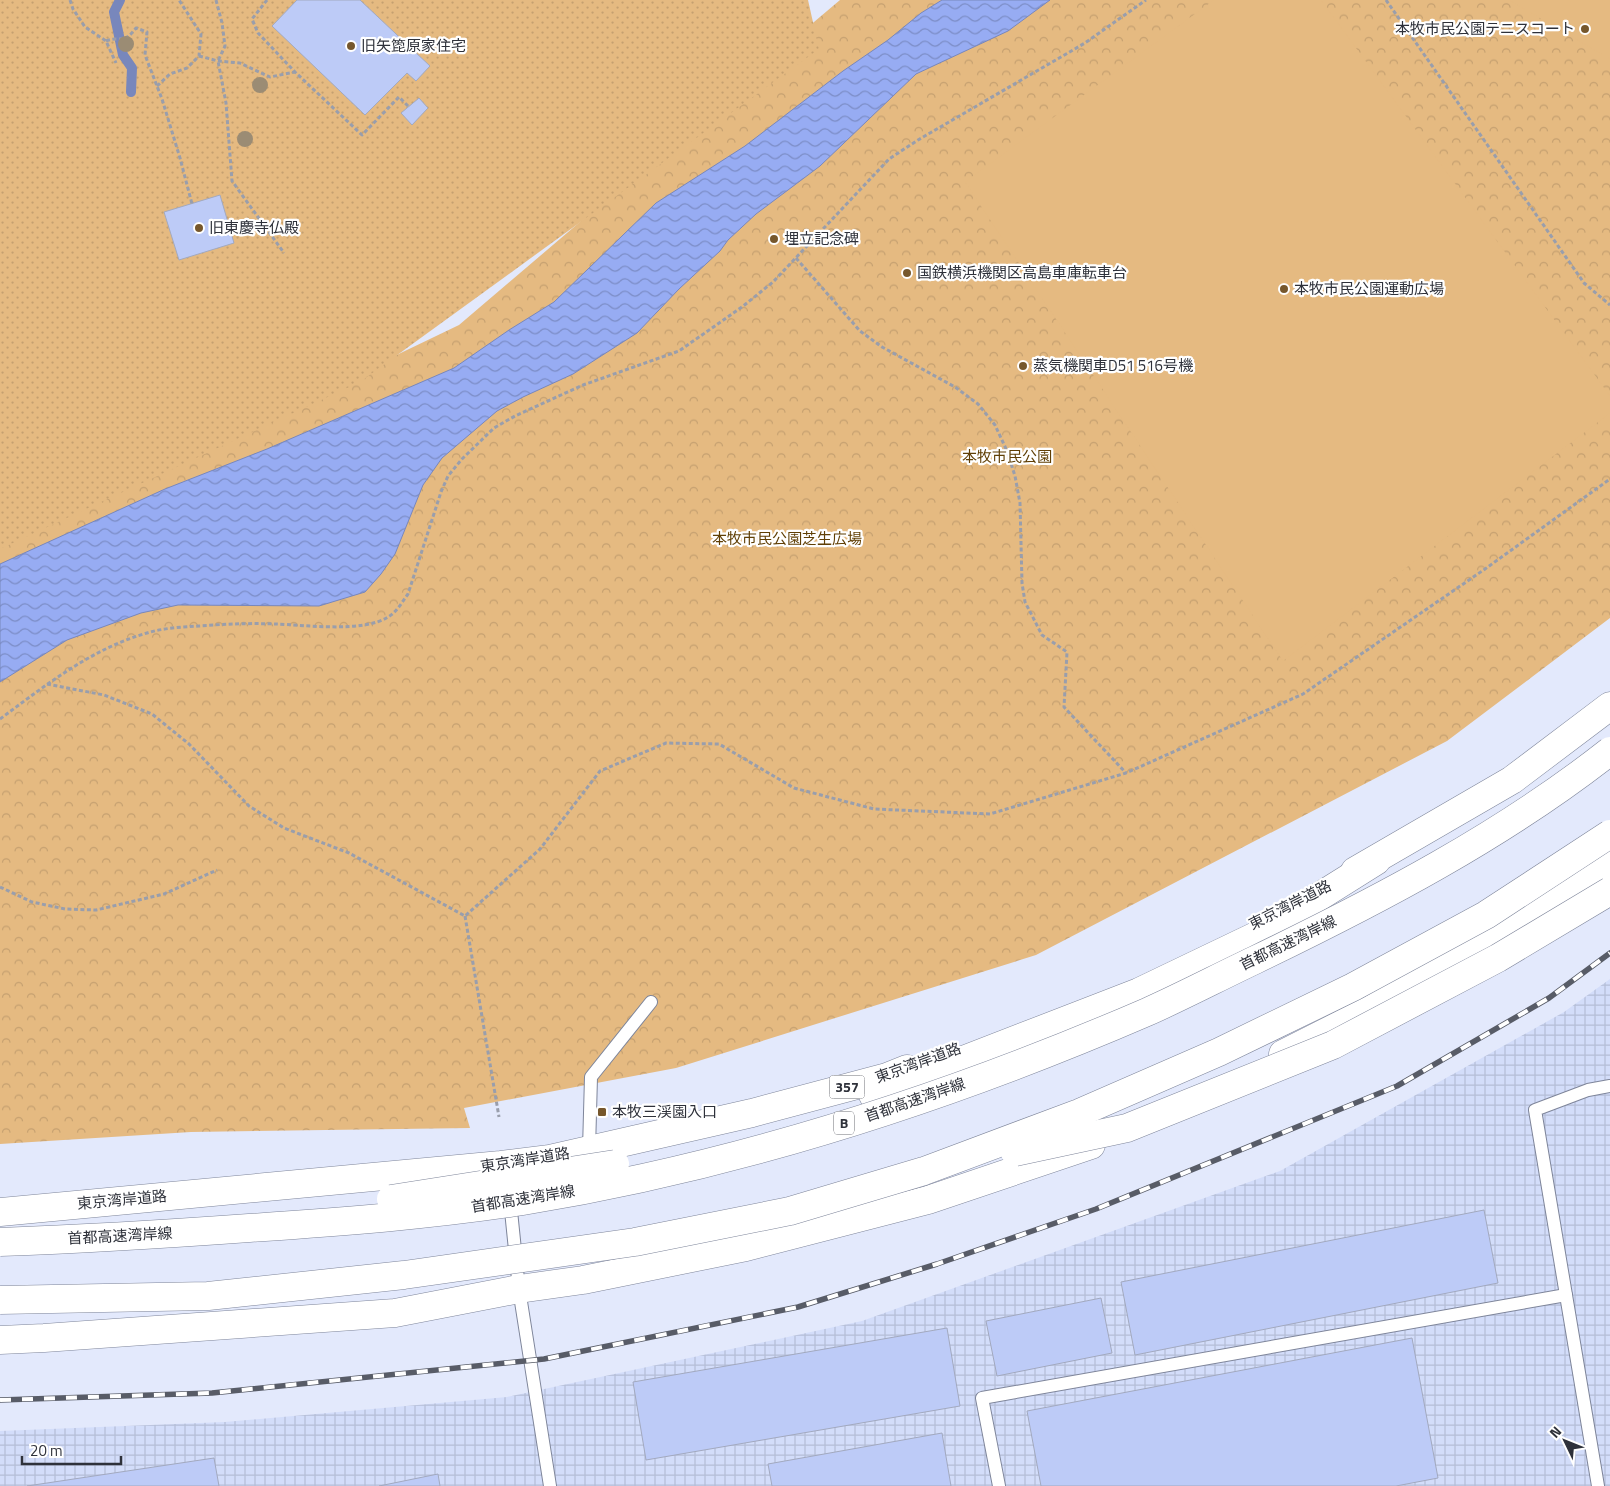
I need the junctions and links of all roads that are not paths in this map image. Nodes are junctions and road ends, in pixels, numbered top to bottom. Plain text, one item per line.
1 (1610, 706) edge
2 (1610, 751) edge
3 (1610, 834) edge
4 (1376, 861) junction
5 (1610, 863) edge
6 (1610, 891) edge
7 (651, 1002) dead end
8 (1610, 1086) edge
9 (589, 1149) junction
10 (501, 1165) junction
11 (924, 1171) junction
12 (0, 1212) edge
13 (88, 1239) junction
14 (0, 1242) edge
15 (519, 1289) junction
16 (1566, 1295) junction
17 (0, 1300) edge
18 (0, 1340) edge
19 (550, 1486) edge
20 (999, 1486) edge
21 (1598, 1486) edge

1 - 4 highway, 東京湾岸道路 / 357
2 - 13 highway, 首都高速湾岸線 / B, bridge
3 - 11 highway, bridge
4 - 9 highway, 東京湾岸道路 / 357
4 - 13 highway, B, bridge
5 - 15 highway
6 - 11 highway, bridge
7 - 9 lane
8 - 16 lane
9 - 10 highway, 東京湾岸道路 / 357
10 - 12 highway, 東京湾岸道路 / 357
10 - 15 lane
11 - 17 highway, bridge
13 - 14 highway, 首都高速湾岸線 / B, bridge
15 - 18 highway
15 - 19 lane
16 - 20 lane
16 - 21 lane

